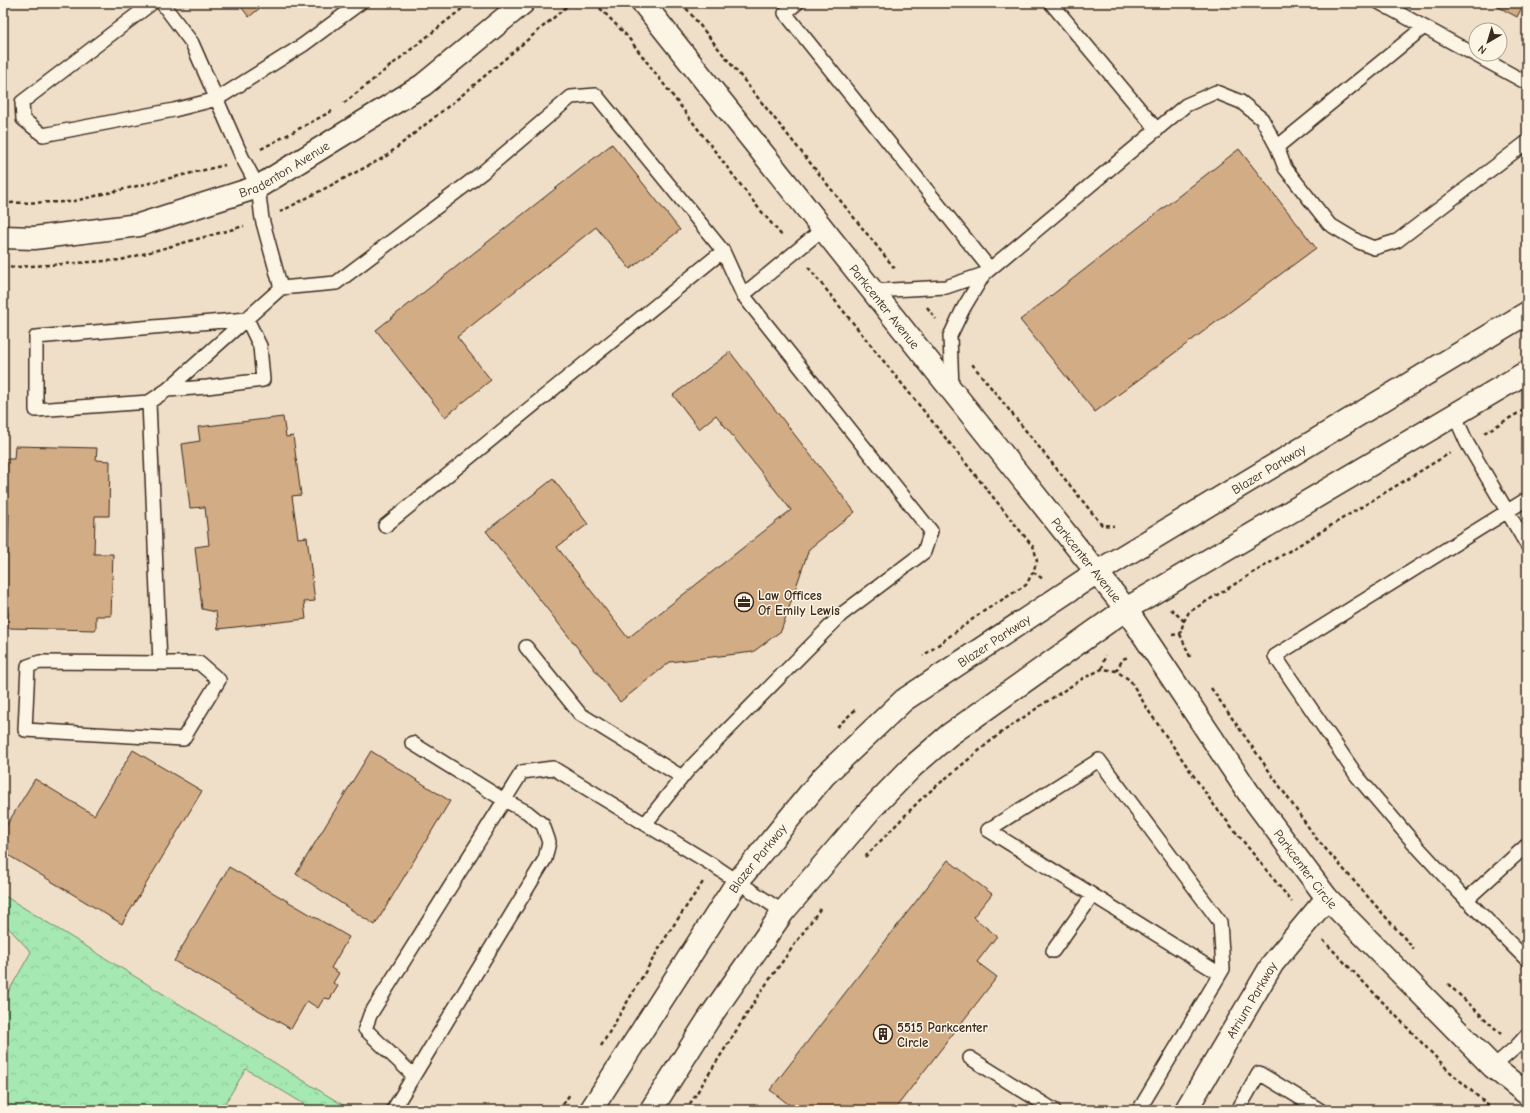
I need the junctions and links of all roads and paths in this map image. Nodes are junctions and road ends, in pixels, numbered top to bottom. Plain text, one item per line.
1 (152, 3) edge
2 (162, 3) edge
3 (360, 3) edge
4 (523, 3) edge
5 (590, 3) edge
6 (595, 3) edge
7 (642, 3) edge
8 (797, 3) edge
9 (1051, 3) edge
10 (1380, 3) edge
11 (1424, 27) junction
12 (1527, 83) edge
13 (216, 99) junction
14 (1156, 130) junction
15 (1527, 142) edge
16 (1277, 147) junction
17 (258, 187) junction
18 (823, 229) junction
19 (3, 237) edge
20 (723, 251) junction
21 (795, 252) junction
22 (987, 271) junction
23 (281, 288) junction
24 (873, 291) junction
25 (743, 295) junction
26 (1527, 313) edge
27 (247, 318) junction
28 (1527, 372) edge
29 (167, 390) junction
30 (952, 391) junction
31 (150, 402) junction
32 (1527, 408) edge
33 (1454, 414) junction
34 (1467, 443) junction
35 (1527, 499) edge
36 (1507, 511) junction
37 (385, 526) dead end
38 (1527, 545) edge
39 (1034, 572) dead end
40 (1098, 572) junction
41 (1126, 609) junction
42 (1184, 621) dead end
43 (1180, 634) dead end
44 (526, 646) dead end
45 (1191, 659) dead end
46 (160, 662) junction
47 (1116, 671) dead end
48 (1209, 685) dead end
49 (412, 743) dead end
50 (682, 777) junction
51 (504, 800) junction
52 (645, 824) junction
53 (1527, 845) edge
54 (864, 857) dead end
55 (738, 881) junction
56 (1093, 895) junction
57 (1327, 898) junction
58 (1466, 900) junction
59 (824, 904) dead end
60 (783, 912) junction
61 (1053, 951) dead end
62 (1418, 953) dead end
63 (1527, 960) edge
64 (1220, 974) junction
65 (1445, 980) dead end
66 (1527, 1035) edge
67 (1516, 1047) junction
68 (970, 1058) dead end
69 (1493, 1067) junction
70 (413, 1075) junction
71 (1527, 1094) edge
72 (393, 1110) edge
73 (591, 1110) edge
74 (650, 1110) edge
75 (686, 1110) edge
76 (1054, 1110) edge
77 (1139, 1110) edge
78 (1186, 1110) edge
79 (1238, 1110) edge
80 (1320, 1110) edge

1 - 13 lane
2 - 13 lane
3 - 13 lane
4 - 17 street, Bradenton Avenue
5 - 6 path
6 - 21 path
7 - 18 street, Parkcenter Avenue
8 - 22 lane
9 - 14 lane
10 - 11 lane
11 - 12 lane
11 - 16 lane
13 - 17 lane
14 - 16 lane
14 - 22 lane
15 - 16 lane
17 - 19 street, Bradenton Avenue
17 - 23 lane
18 - 21 lane
18 - 24 street, Parkcenter Avenue
20 - 23 lane
20 - 25 lane
20 - 37 lane
21 - 25 lane
21 - 39 path
22 - 24 lane
22 - 30 lane
23 - 27 lane
24 - 30 street, Parkcenter Avenue
25 - 50 lane
26 - 40 street, Blazer Parkway
27 - 29 lane
27 - 29 lane
27 - 31 lane
28 - 33 street
29 - 31 lane
30 - 40 street, Parkcenter Avenue
31 - 46 lane
32 - 34 path
33 - 34 lane
33 - 41 street
34 - 36 lane
34 - 42 path
35 - 36 lane
36 - 38 lane
36 - 58 lane
40 - 41 street, Parkcenter Avenue
40 - 55 street, Blazer Parkway
41 - 57 street, Parkcenter Circle
41 - 60 street
43 - 45 path
44 - 50 lane
46 - 46 lane
47 - 54 path
48 - 62 path
49 - 51 lane
50 - 52 lane
51 - 52 lane
51 - 70 lane
51 - 70 lane
52 - 55 lane
53 - 58 lane
55 - 60 lane
55 - 73 street, Blazer Parkway
56 - 61 lane
56 - 64 lane
56 - 64 lane
57 - 69 street, Parkcenter Circle
57 - 78 street, Atrium Parkway
58 - 63 lane
59 - 75 path
60 - 74 street
64 - 77 lane
65 - 67 path
66 - 67 lane
67 - 69 lane
68 - 76 lane
69 - 71 street, Parkcenter Circle
70 - 72 lane
79 - 80 lane

